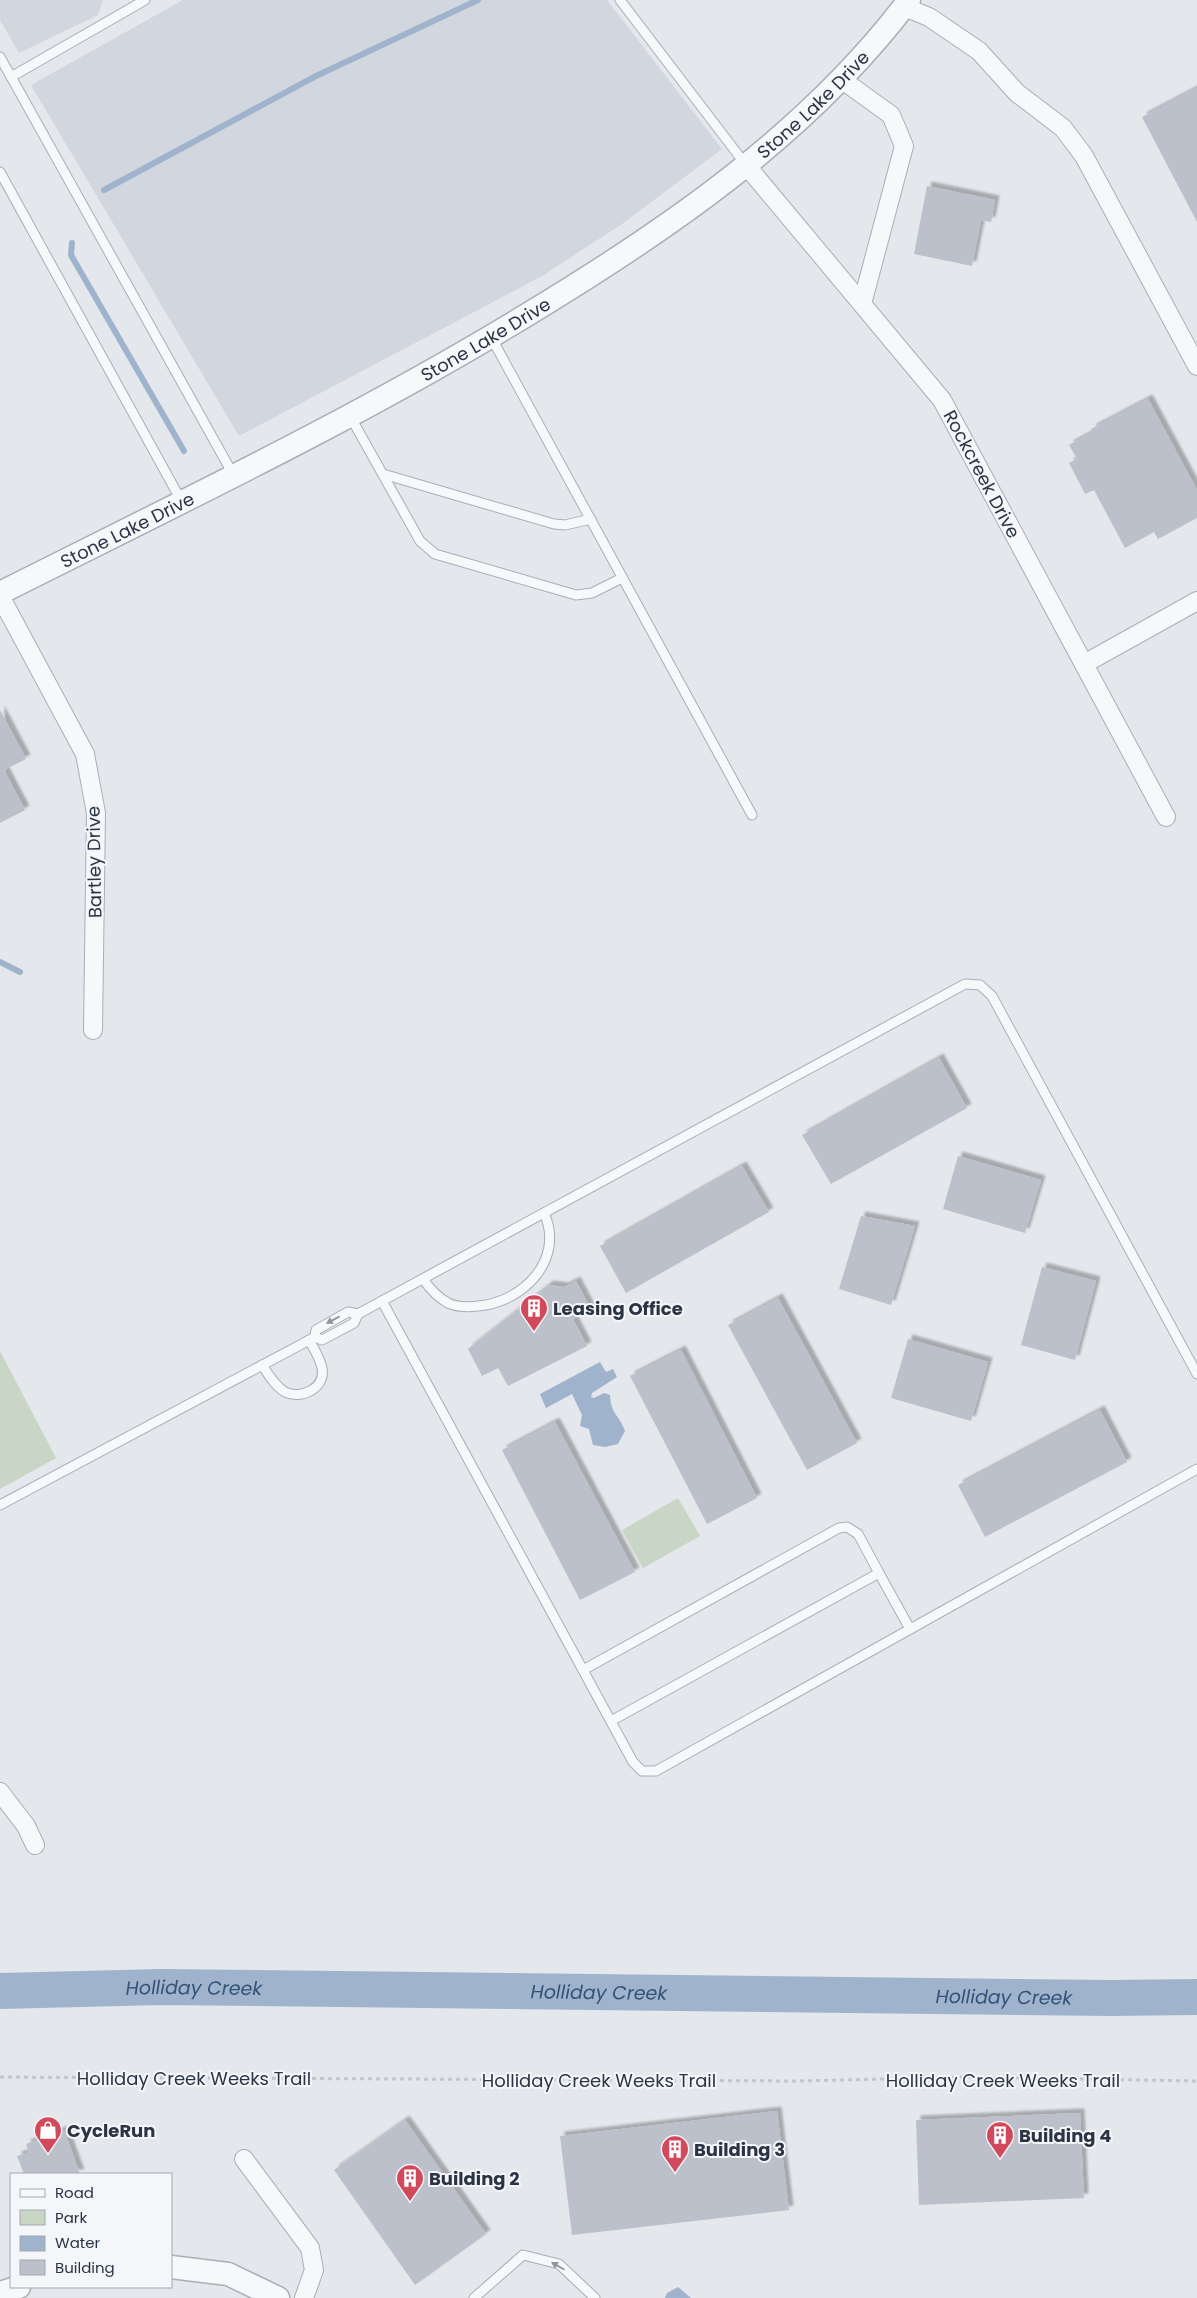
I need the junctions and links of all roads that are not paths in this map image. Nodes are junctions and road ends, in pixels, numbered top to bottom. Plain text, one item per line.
1 (146, 0) edge
2 (620, 0) edge
3 (906, 3) edge
4 (0, 57) edge
5 (11, 77) junction
6 (840, 78) junction
7 (746, 165) junction
8 (0, 172) edge
9 (862, 304) junction
10 (491, 337) junction
11 (1197, 366) edge
12 (350, 415) junction
13 (383, 474) junction
14 (234, 476) junction
15 (182, 502) junction
16 (591, 520) junction
17 (622, 578) junction
18 (0, 594) edge
19 (1197, 601) edge
20 (1084, 664) junction
21 (752, 815) dead end
22 (1166, 817) dead end
23 (93, 1030) dead end
24 (544, 1213) junction
25 (424, 1279) junction
26 (382, 1301) junction
27 (312, 1338) junction
28 (262, 1365) junction
29 (1197, 1374) edge
30 (1197, 1469) edge
31 (0, 1505) edge
32 (879, 1572) junction
33 (910, 1629) junction
34 (583, 1670) junction
35 (611, 1721) junction
36 (0, 1792) edge
37 (35, 1845) dead end
38 (244, 2159) dead end
39 (172, 2267) edge
40 (15, 2288) edge
41 (0, 2293) edge
42 (278, 2298) edge
43 (304, 2298) edge
44 (474, 2298) edge
45 (595, 2298) edge

1 - 5 lane
2 - 7 lane
3 - 6 street, Stone Lake Drive
3 - 11 street
4 - 5 lane
5 - 14 lane
6 - 7 street, Stone Lake Drive
6 - 9 street
7 - 9 street, Rockcreek Drive
7 - 10 street, Stone Lake Drive
8 - 15 lane
9 - 20 street, Rockcreek Drive
10 - 12 street, Stone Lake Drive
10 - 16 lane
12 - 13 lane
12 - 14 street, Stone Lake Drive
13 - 16 lane
13 - 17 lane
14 - 15 street, Stone Lake Drive
15 - 18 street, Stone Lake Drive
16 - 17 lane
17 - 21 lane
18 - 23 street, Bartley Drive
19 - 20 street
20 - 22 street, Rockcreek Drive
24 - 25 lane
24 - 25 lane
24 - 29 lane
25 - 26 lane
26 - 27 lane
26 - 34 lane
27 - 28 lane
27 - 28 lane
28 - 31 lane
30 - 33 lane
32 - 33 lane
32 - 34 lane
32 - 35 lane
33 - 35 lane
34 - 35 lane
36 - 37 street
38 - 43 street
39 - 42 street
40 - 41 street
45 -> 44 lane

